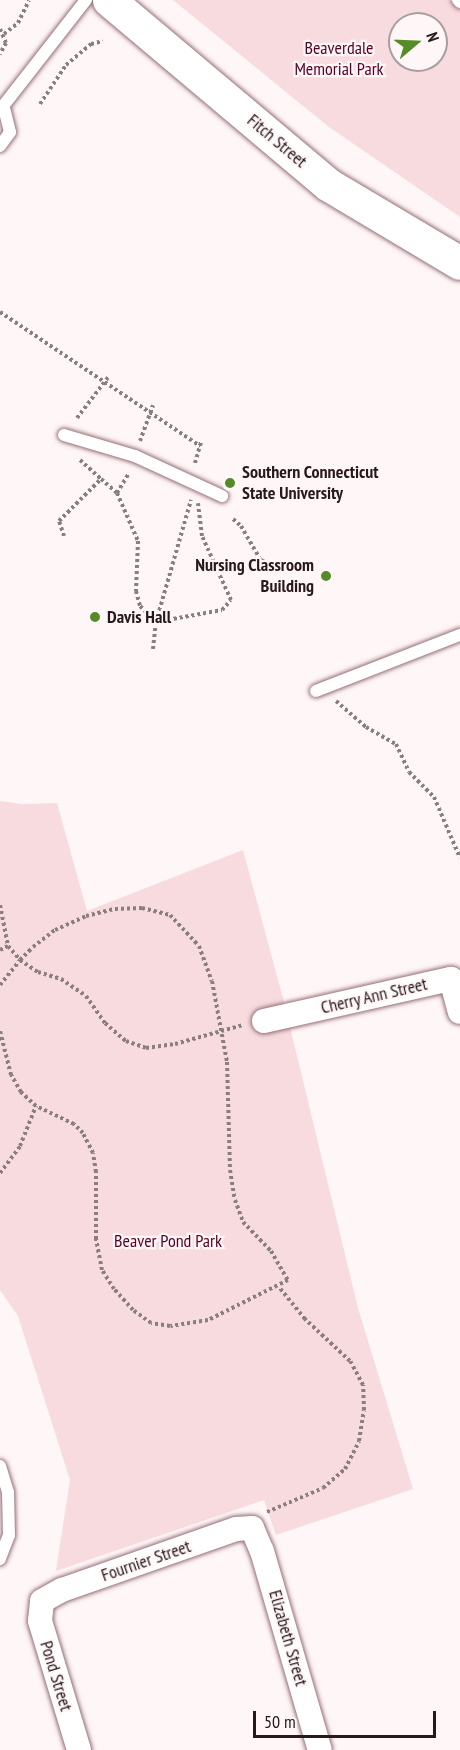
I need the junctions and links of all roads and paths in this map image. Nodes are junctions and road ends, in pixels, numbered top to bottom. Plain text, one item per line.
1 (29, 0) edge
2 (86, 0) edge
3 (109, 0) edge
4 (0, 29) edge
5 (4, 34) junction
6 (103, 41) dead end
7 (0, 54) edge
8 (40, 104) dead end
9 (1, 108) edge
10 (0, 146) edge
11 (460, 263) edge
12 (0, 312) edge
13 (109, 376) dead end
14 (105, 382) junction
15 (153, 405) dead end
16 (151, 412) junction
17 (77, 418) dead end
18 (64, 435) dead end
19 (140, 441) dead end
20 (78, 459) dead end
21 (195, 464) dead end
22 (140, 475) dead end
23 (101, 479) junction
24 (117, 493) junction
25 (186, 495) dead end
26 (222, 496) dead end
27 (198, 501) dead end
28 (233, 519) dead end
29 (64, 536) dead end
30 (269, 564) dead end
31 (156, 622) junction
32 (460, 635) edge
33 (153, 649) dead end
34 (316, 691) joint
35 (460, 858) edge
36 (0, 906) edge
37 (8, 946) junction
38 (0, 950) edge
39 (20, 960) junction
40 (0, 985) edge
41 (460, 1012) edge
42 (264, 1021) dead end
43 (221, 1030) junction
44 (0, 1031) edge
45 (36, 1106) junction
46 (0, 1173) edge
47 (279, 1287) junction
48 (0, 1466) edge
49 (252, 1528) junction
50 (0, 1558) edge
51 (42, 1600) joint
52 (79, 1750) edge
53 (320, 1750) edge

1 - 5 path
2 - 9 lane
3 - 11 main road, Fitch Street
4 - 5 path
5 - 7 path
6 - 8 path
9 - 10 lane
12 - 14 path
13 - 14 path
14 - 16 path
14 - 17 path
15 - 16 path
16 - 19 path
16 - 21 path
18 - 26 lane
20 - 23 path
22 - 24 path
23 - 24 path
23 - 29 path
24 - 31 path
25 - 31 path
27 - 31 path
28 - 30 path
31 - 33 path
32 - 34 lane
34 - 35 path
36 - 37 path
37 - 38 path
37 - 39 path
39 - 40 path
39 - 43 path
39 - 43 path
41 - 42 street, Cherry Ann Street
43 - 47 path
44 - 45 path
45 - 46 path
45 - 47 path
47 - 49 path
48 - 50 lane
49 - 51 street, Fournier Street
49 - 53 street, Elizabeth Street
51 - 52 street, Pond Street

